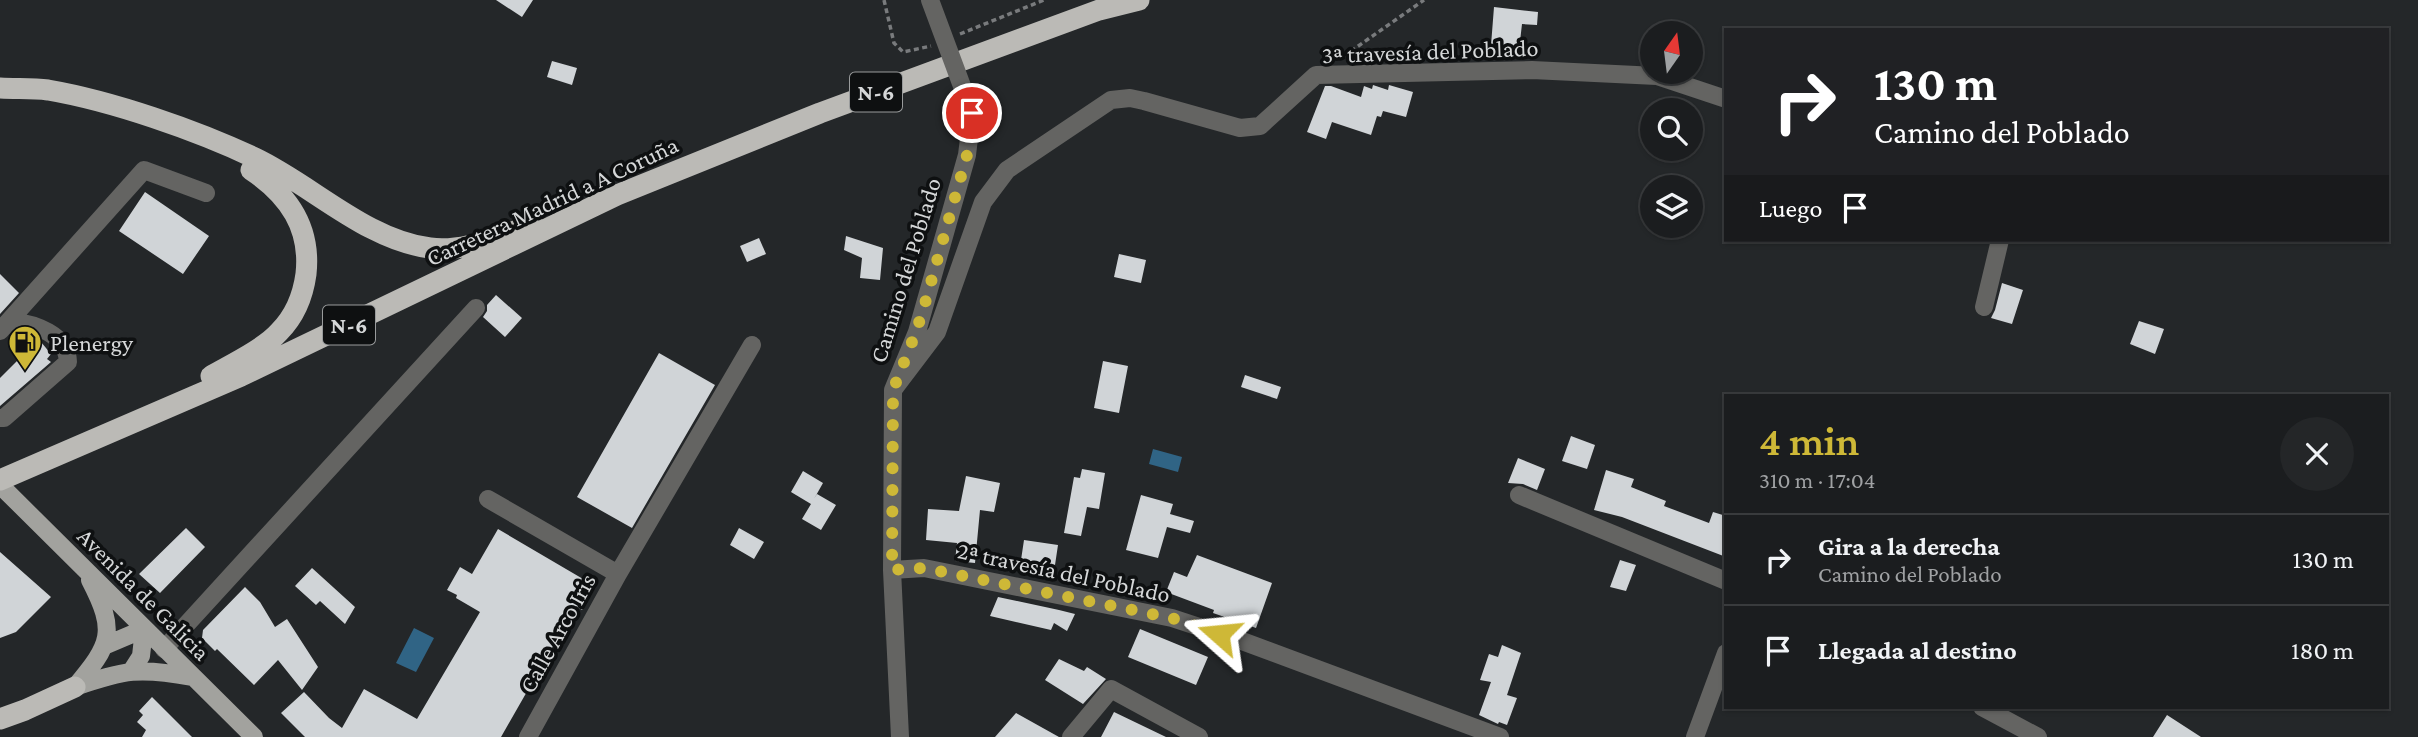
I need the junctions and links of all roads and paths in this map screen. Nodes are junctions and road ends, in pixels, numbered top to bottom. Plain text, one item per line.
1 (930, 0) edge
2 (1139, 0) edge
3 (1424, 0) edge
4 (1316, 75) junction
5 (0, 88) edge
6 (1724, 98) edge
7 (197, 135) junction
8 (206, 193) dead end
9 (617, 195) junction
10 (2000, 242) edge
11 (1984, 307) dead end
12 (476, 308) dead end
13 (5, 326) edge
14 (752, 345) dead end
15 (893, 390) junction
16 (0, 418) edge
17 (77, 448) junction
18 (0, 483) edge
19 (1519, 495) dead end
20 (488, 499) dead end
21 (81, 565) junction
22 (892, 570) junction
23 (618, 574) junction
24 (1724, 580) edge
25 (144, 629) junction
26 (104, 646) junction
27 (164, 649) junction
28 (1724, 658) edge
29 (132, 670) junction
30 (192, 677) junction
31 (75, 687) junction
32 (1986, 709) edge
33 (0, 719) edge
34 (254, 737) edge
35 (528, 737) edge
36 (900, 737) edge
37 (1071, 737) edge
38 (1199, 737) edge
39 (1500, 737) edge
40 (1695, 737) edge
41 (2038, 737) edge

1 - 15 street, Camino del Poblado, bridge
2 - 9 highway, Carretera Madrid a A Coruña / N-6
3 - 4 path
4 - 6 street, 3ª travesía del Poblado
4 - 15 street, 3ª travesía del Poblado
5 - 7 highway, N-6
7 - 9 highway, N-6
7 - 17 highway, N-6
8 - 13 street
9 - 17 highway, Carretera Madrid a A Coruña / N-6
10 - 11 street
12 - 27 street
13 - 16 street
14 - 23 street
15 - 22 street, Camino del Poblado
17 - 18 highway, Carretera Madrid a A Coruña / N-6
18 - 21 main road, Avenida de Galicia
19 - 24 street
20 - 23 street, Calle Arco Iris
21 - 25 main road, Avenida de Galicia
21 - 26 main road
22 - 36 street, Camino del Poblado
22 - 39 street, 2ª travesía del Poblado
23 - 35 street, Calle Arco Iris
25 - 26 main road
25 - 27 main road, Avenida de Galicia
25 - 29 main road
26 - 31 main road
27 - 30 main road, Avenida de Galicia
28 - 40 street
29 - 30 main road
29 - 31 main road
30 - 34 main road, Avenida de Galicia
31 - 33 highway
32 - 41 street
37 - 38 street

